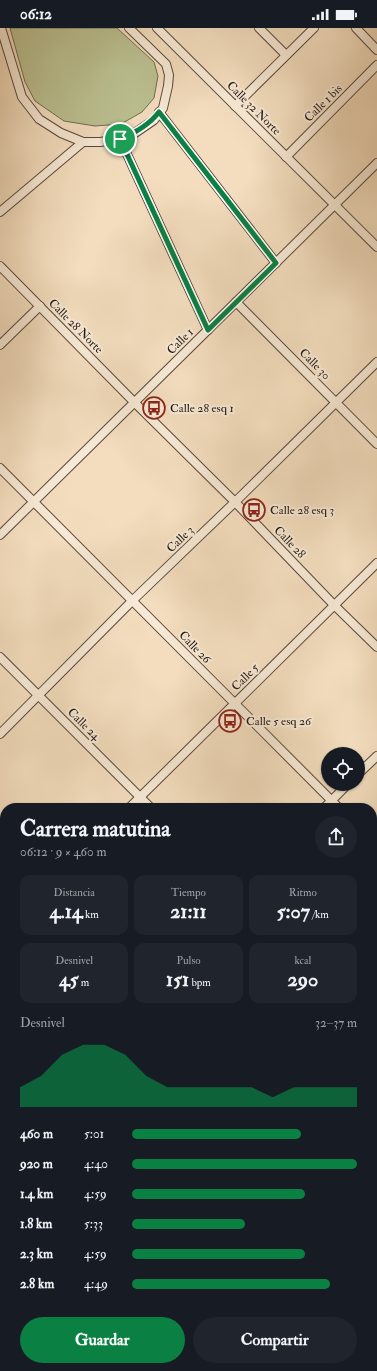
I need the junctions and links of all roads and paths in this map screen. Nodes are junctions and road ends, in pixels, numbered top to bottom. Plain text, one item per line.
1 (1, 28) edge
2 (129, 28) edge
3 (157, 28) edge
4 (259, 28) edge
5 (314, 28) edge
6 (356, 28) edge
7 (377, 50) edge
8 (286, 55) junction
9 (377, 66) edge
10 (235, 106) junction
11 (159, 112) junction
12 (120, 139) junction
13 (84, 142) junction
14 (286, 157) junction
15 (377, 163) edge
16 (334, 205) junction
17 (0, 212) edge
18 (377, 247) edge
19 (276, 263) junction
20 (0, 266) edge
21 (236, 302) junction
22 (40, 306) junction
23 (208, 330) junction
24 (0, 345) edge
25 (377, 362) edge
26 (336, 402) junction
27 (135, 403) junction
28 (377, 444) edge
29 (0, 468) edge
30 (34, 502) junction
31 (235, 502) junction
32 (0, 535) edge
33 (377, 562) edge
34 (133, 600) junction
35 (334, 605) junction
36 (377, 647) edge
37 (0, 657) edge
38 (39, 695) junction
39 (234, 704) junction
40 (0, 734) edge
41 (377, 756) edge
42 (365, 767) edge
43 (341, 791) edge
44 (140, 797) junction
45 (332, 800) junction
46 (134, 803) edge
47 (146, 803) edge
48 (329, 803) edge
49 (335, 803) edge

1 - 13 street
2 - 11 street
3 - 10 street, Calle 32 Norte
4 - 8 street
5 - 8 street
6 - 7 street
8 - 10 street
9 - 14 street, Calle 1 bis
10 - 14 street, Calle 32 Norte
11 - 12 street
11 - 19 street
12 - 13 street
12 - 23 street
13 - 17 street
14 - 16 street, Calle 32 Norte
15 - 16 street, Calle 1
16 - 18 street, Calle 32 Norte
16 - 19 street, Calle 1
19 - 21 street, Calle 1
20 - 22 street, Calle 28 Norte
21 - 23 street, Calle 1
21 - 26 street, Calle 30
22 - 24 street
22 - 27 street, Calle 28 Norte
23 - 27 street, Calle 1
25 - 26 street, Calle 3
26 - 28 street, Calle 30
26 - 31 street, Calle 3
27 - 30 street, Calle 1
27 - 31 street, Calle 28
29 - 30 street, Calle 26
30 - 32 street, Calle 1
30 - 34 street, Calle 26
31 - 34 street, Calle 3
31 - 35 street, Calle 28
33 - 35 street, Calle 5
34 - 38 street, Calle 3
34 - 39 street, Calle 26
35 - 36 street, Calle 28
35 - 39 street, Calle 5
37 - 38 street, Calle 24
38 - 40 street, Calle 3
38 - 44 street, Calle 24
39 - 44 street, Calle 5
39 - 45 street, Calle 26
41 - 42 street
43 - 45 street
44 - 46 street, Calle 5
44 - 47 street, Calle 24
45 - 48 street
45 - 49 street, Calle 26

